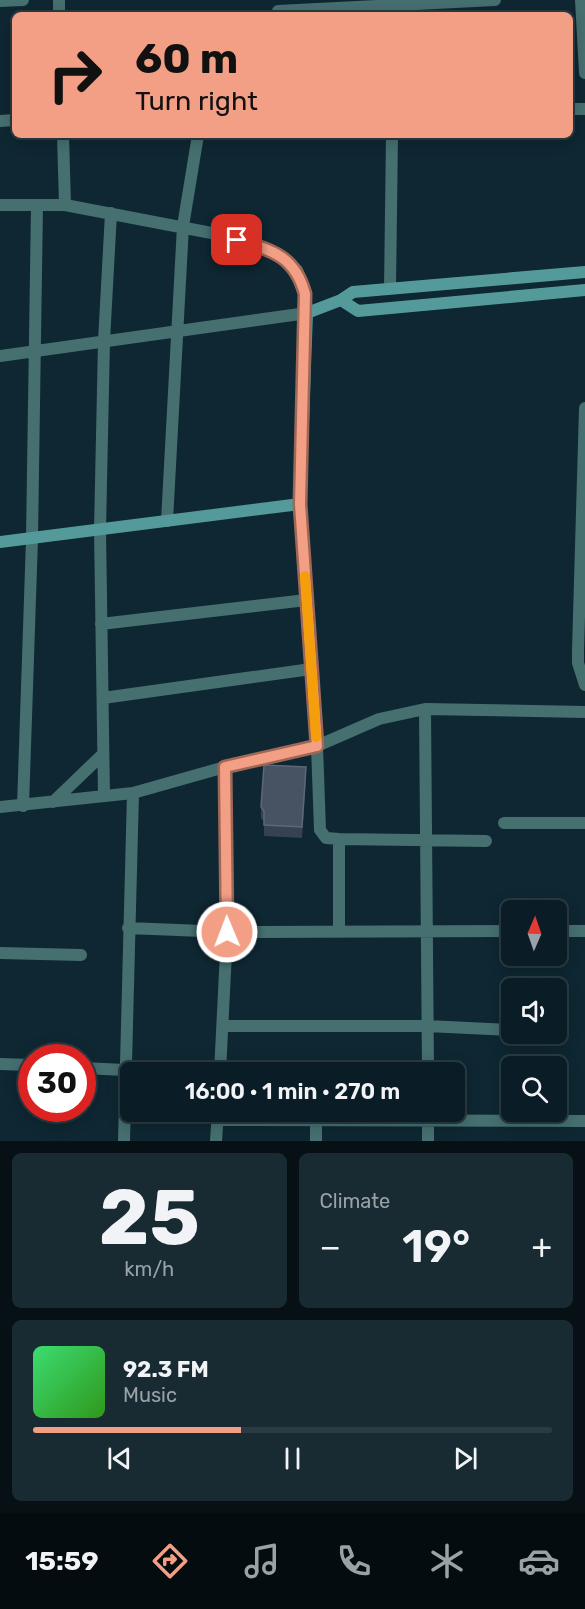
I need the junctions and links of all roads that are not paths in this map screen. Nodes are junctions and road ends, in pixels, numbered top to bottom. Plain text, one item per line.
1 (23, 0) edge
2 (495, 0) edge
3 (581, 0) edge
4 (0, 1) edge
5 (385, 7) edge
6 (278, 9) edge
7 (585, 73) edge
8 (63, 138) edge
9 (198, 138) edge
10 (392, 138) edge
11 (0, 205) edge
12 (37, 205) junction
13 (65, 205) junction
14 (111, 213) junction
15 (183, 226) junction
16 (585, 272) edge
17 (390, 288) junction
18 (585, 290) edge
19 (340, 300) junction
20 (307, 313) junction
21 (177, 331) junction
22 (104, 341) junction
23 (35, 351) junction
24 (0, 356) edge
25 (585, 408) edge
26 (584, 433) edge
27 (300, 504) junction
28 (167, 521) junction
29 (100, 530) junction
30 (32, 538) junction
31 (0, 542) edge
32 (582, 569) edge
33 (306, 600) junction
34 (101, 624) junction
35 (581, 663) edge
36 (311, 669) junction
37 (585, 685) edge
38 (103, 699) junction
39 (425, 709) junction
40 (585, 712) edge
41 (317, 746) junction
42 (104, 754) junction
43 (225, 767) junction
44 (134, 793) junction
45 (104, 796) junction
46 (53, 802) junction
47 (23, 806) junction
48 (0, 807) edge
49 (504, 823) dead end
50 (585, 823) edge
51 (339, 839) junction
52 (426, 841) junction
53 (486, 842) dead end
54 (128, 928) junction
55 (339, 931) junction
56 (426, 931) junction
57 (501, 931) edge
58 (567, 931) edge
59 (585, 931) edge
60 (227, 932) junction
61 (0, 953) edge
62 (81, 955) dead end
63 (223, 1026) junction
64 (427, 1026) junction
65 (501, 1029) edge
66 (125, 1062) edge
67 (221, 1062) edge
68 (428, 1062) edge
69 (0, 1064) edge
70 (18, 1065) edge
71 (96, 1069) edge
72 (120, 1070) edge
73 (465, 1117) edge
74 (585, 1121) edge
75 (124, 1122) edge
76 (218, 1122) edge
77 (316, 1122) edge
78 (428, 1122) edge
79 (124, 1141) edge
80 (216, 1141) edge
81 (316, 1141) edge
82 (428, 1141) edge

1 - 4 street
2 - 5 street
3 - 7 street
5 - 6 street
8 - 13 street
9 - 15 street
10 - 17 street
11 - 12 street
12 - 13 street
12 - 23 street
13 - 14 street
14 - 15 street
14 - 22 street
15 - 20 street
15 - 21 street
16 - 17 street
17 - 19 street
18 - 19 street
19 - 20 street
20 - 21 street
20 - 27 street
21 - 22 street
21 - 28 street
22 - 23 street
22 - 29 street
23 - 24 street
23 - 30 street
25 - 26 street
26 - 32 street
27 - 28 street
27 - 33 street
28 - 29 street
29 - 30 street
29 - 34 street
30 - 31 street
30 - 47 street
32 - 35 street
33 - 34 street
33 - 36 street
34 - 38 street
35 - 37 street
36 - 38 street
36 - 41 street
38 - 42 street
39 - 40 street
39 - 41 street
39 - 52 street
41 - 43 street
41 - 51 street
42 - 45 street
42 - 46 street
43 - 44 street
43 - 60 street
44 - 45 street
44 - 54 street
45 - 46 street
46 - 47 street
47 - 48 street
49 - 50 street
51 - 52 street
51 - 55 street
52 - 53 street
52 - 56 street
54 - 60 street
54 - 66 street
55 - 56 street
55 - 60 street
56 - 57 street
56 - 64 street
58 - 59 street
60 - 63 street
61 - 62 street
63 - 64 street
63 - 67 street
64 - 65 street
64 - 68 street
69 - 70 street
71 - 72 street
73 - 74 street
75 - 79 street
76 - 80 street
77 - 81 street
78 - 82 street

